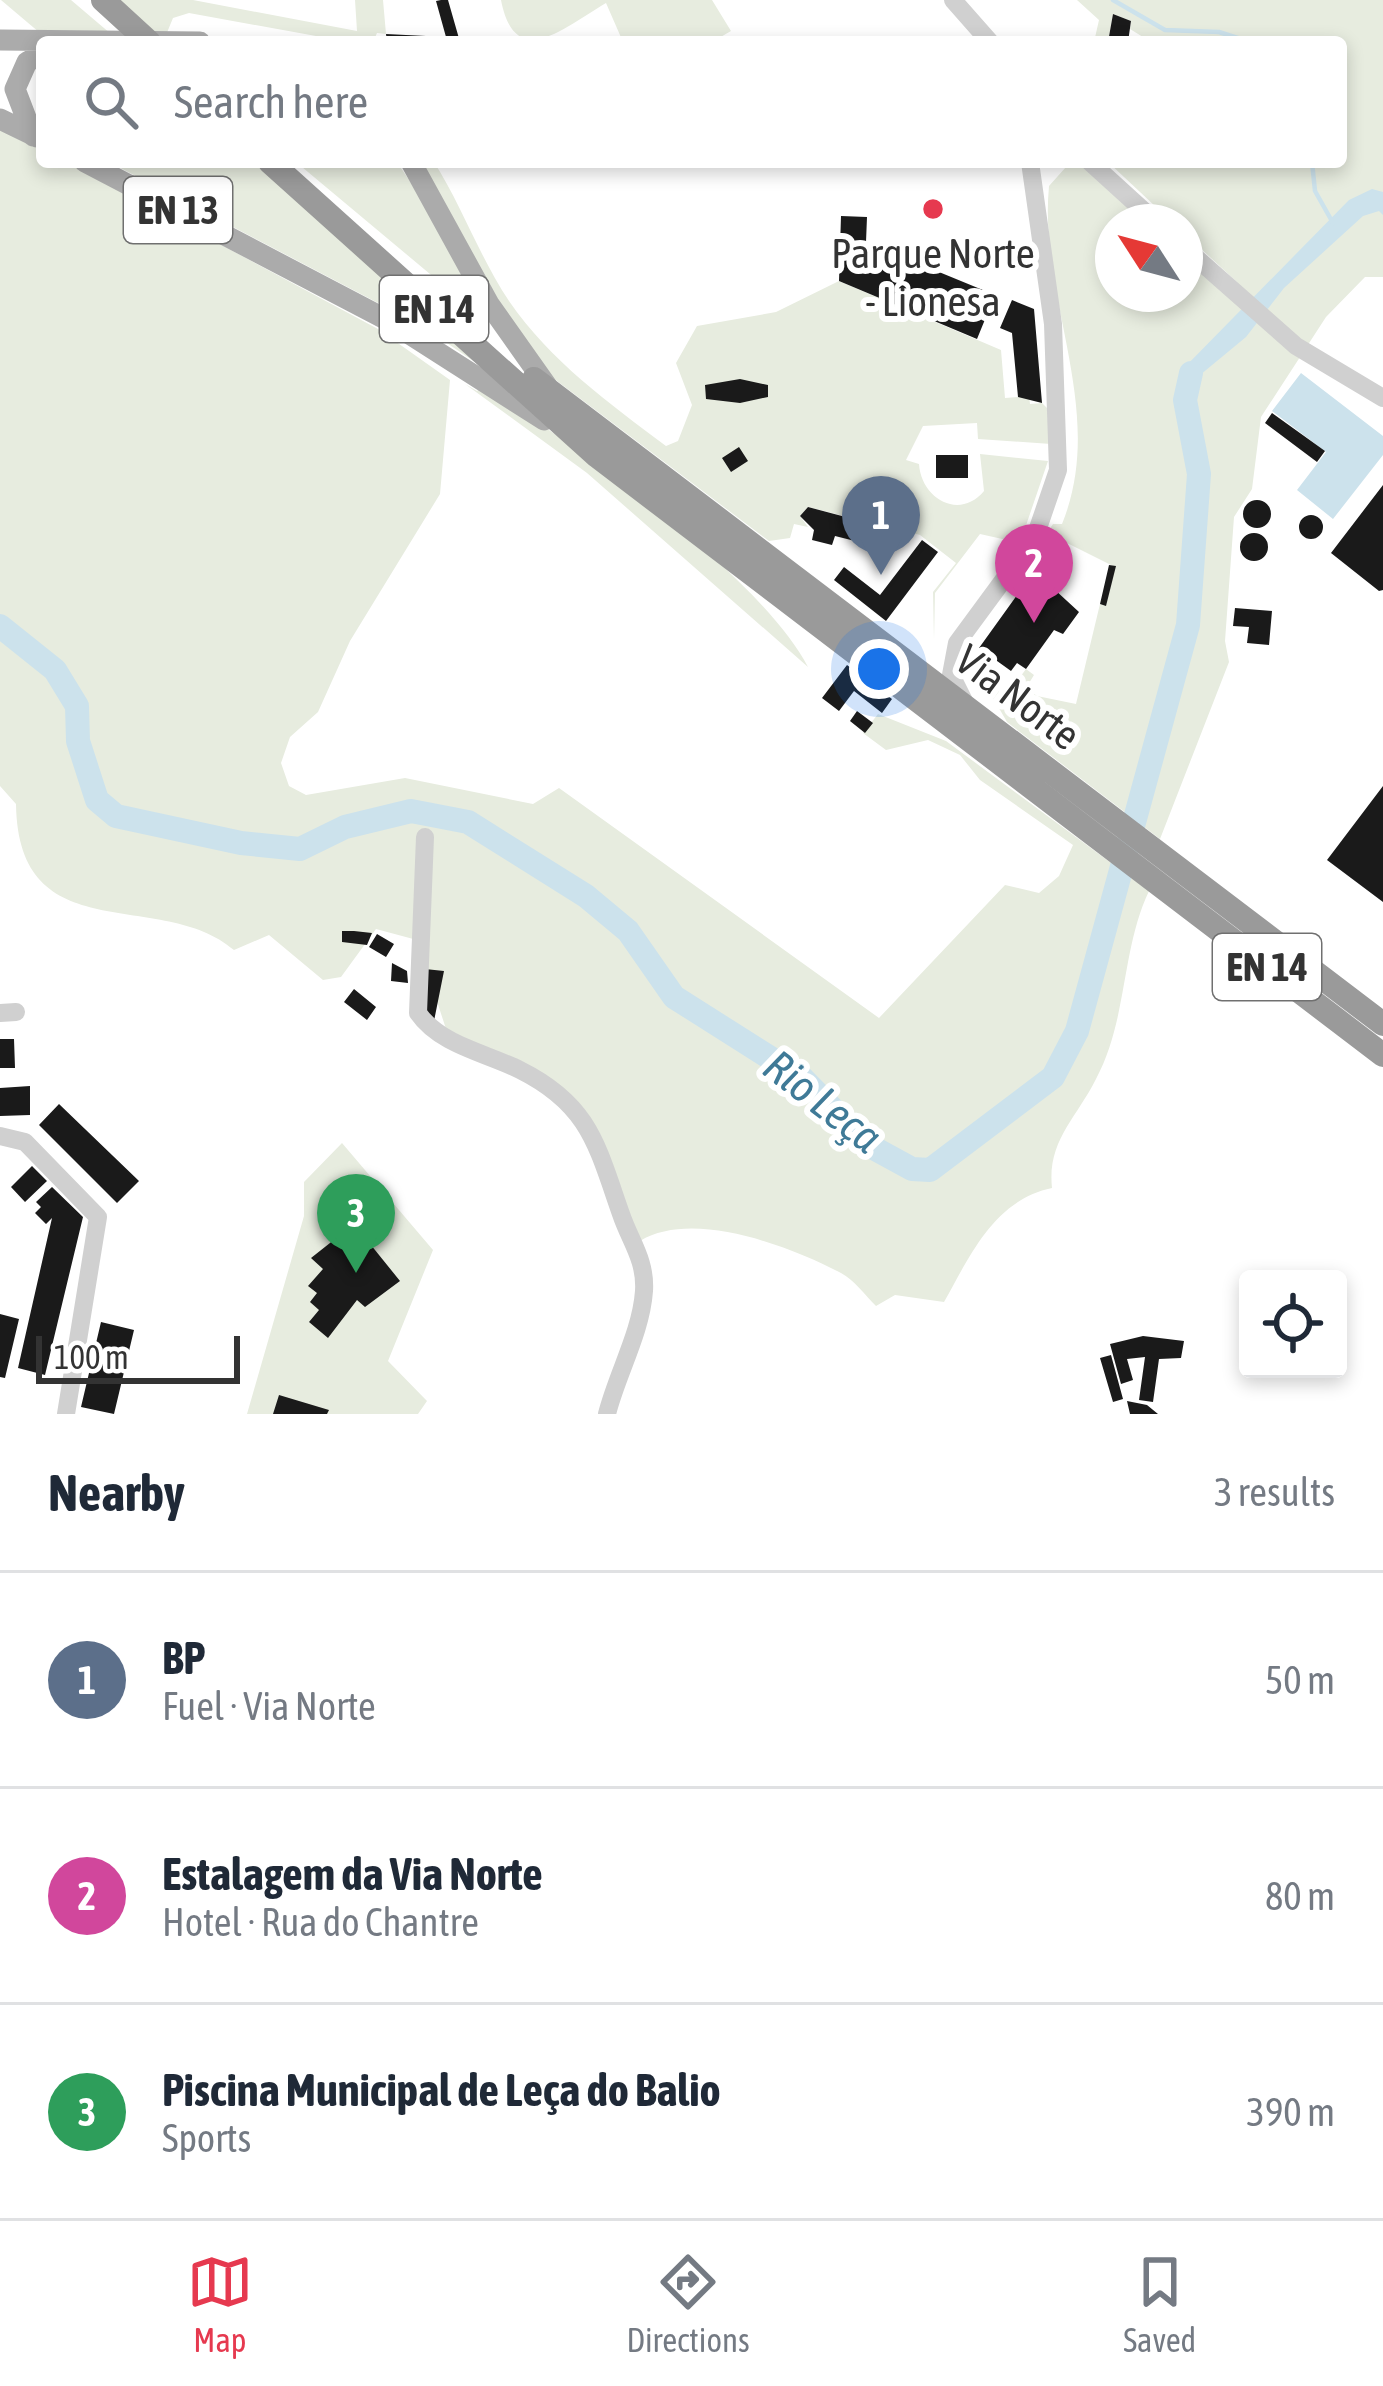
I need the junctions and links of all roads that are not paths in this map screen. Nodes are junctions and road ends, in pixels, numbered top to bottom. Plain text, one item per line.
1 (90, 0) edge
2 (103, 0) edge
3 (952, 0) edge
4 (136, 36) edge
5 (137, 36) edge
6 (985, 36) edge
7 (0, 40) edge
8 (36, 41) edge
9 (36, 57) edge
10 (0, 118) edge
11 (36, 134) edge
12 (36, 137) edge
13 (97, 168) edge
14 (277, 168) edge
15 (289, 168) edge
16 (414, 168) edge
17 (1039, 168) edge
18 (1097, 168) edge
19 (1136, 204) edge
20 (1203, 264) edge
21 (549, 389) junction
22 (1383, 398) edge
23 (597, 456) junction
24 (967, 707) junction
25 (425, 837) dead end
26 (1383, 1024) edge
27 (1383, 1054) edge
28 (0, 1136) edge
29 (66, 1414) edge
30 (607, 1414) edge

1 - 4 highway
2 - 5 highway
3 - 6 street
7 - 8 main road
9 - 11 main road
10 - 12 main road
13 - 23 main road, EN 13
14 - 23 highway, EN 14
15 - 21 highway, EN 14
16 - 21 main road
17 - 24 street
18 - 19 street
20 - 22 street
21 - 24 highway, Via Norte / EN 14
23 - 27 highway, Via Norte / EN 14
24 - 26 highway, Via Norte / EN 14
25 - 30 street
28 - 29 street

